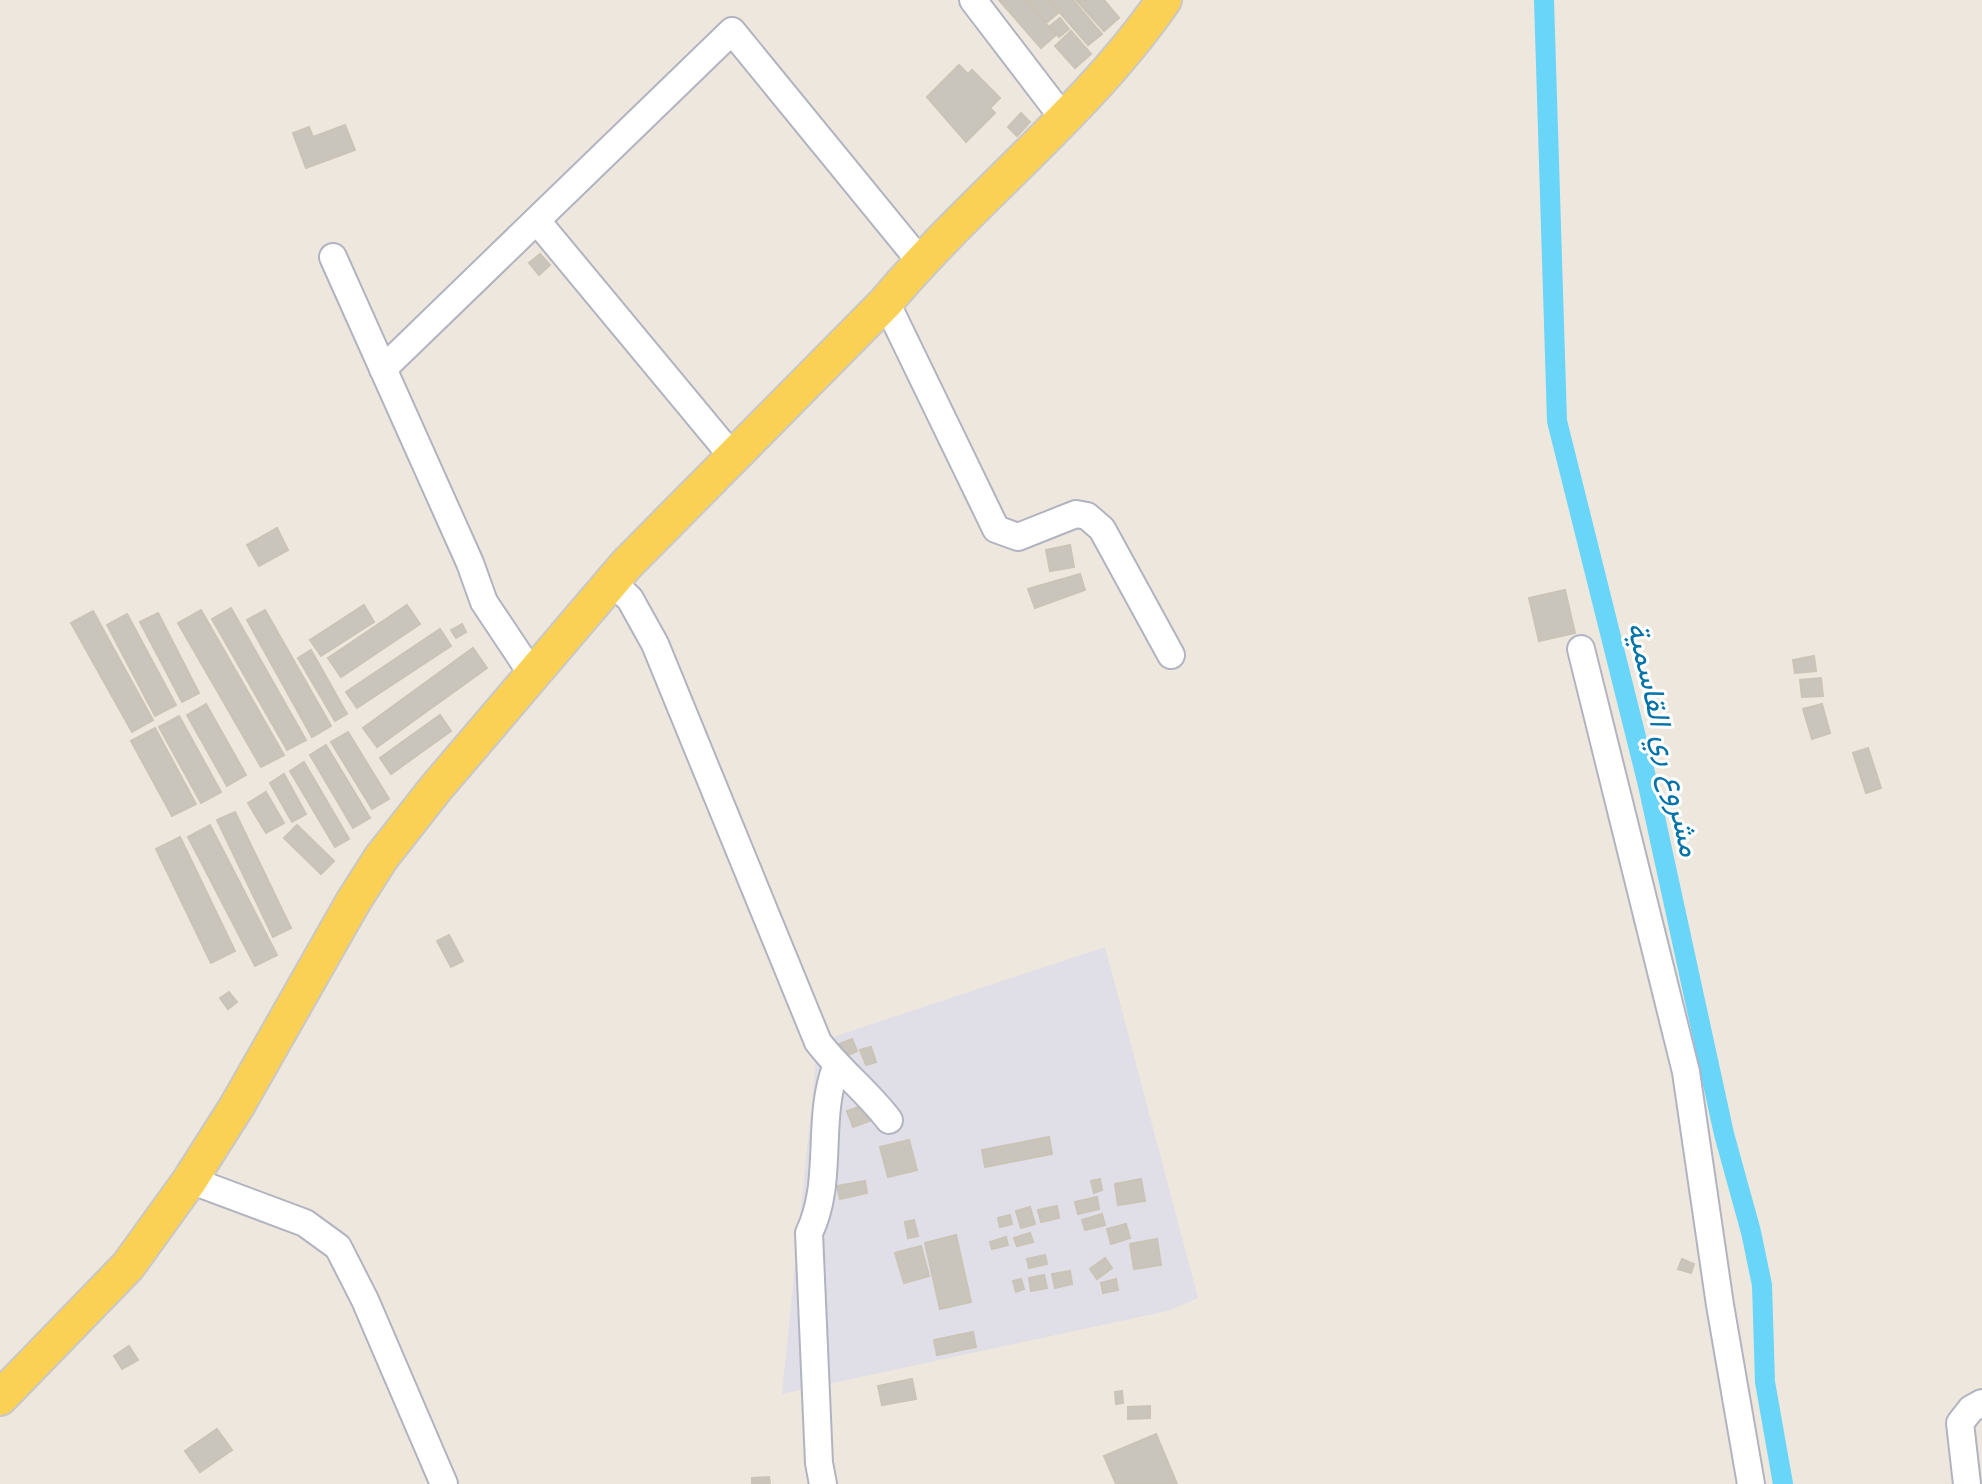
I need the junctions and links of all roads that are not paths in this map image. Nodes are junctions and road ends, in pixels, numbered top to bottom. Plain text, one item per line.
1 (973, 0) edge
2 (1164, 0) edge
3 (1064, 119) junction
4 (537, 221) junction
5 (333, 257) dead end
6 (920, 261) junction
7 (886, 302) junction
8 (383, 369) junction
9 (732, 456) junction
10 (612, 582) junction
11 (1581, 649) dead end
12 (1171, 655) dead end
13 (532, 674) junction
14 (836, 1067) junction
15 (889, 1120) dead end
16 (190, 1180) junction
17 (0, 1398) edge
18 (1982, 1403) edge
19 (444, 1484) edge
20 (823, 1484) edge
21 (1751, 1484) edge
22 (1967, 1484) edge

1 - 3 street
2 - 3 main road
3 - 6 main road
4 - 6 street
4 - 8 street
4 - 9 street
5 - 8 street
6 - 7 main road
7 - 9 main road
7 - 12 street
8 - 13 street
9 - 10 main road
10 - 13 main road
10 - 14 street
11 - 21 street
13 - 16 main road
14 - 15 street
14 - 20 street
16 - 17 main road
16 - 19 street
18 - 22 street

